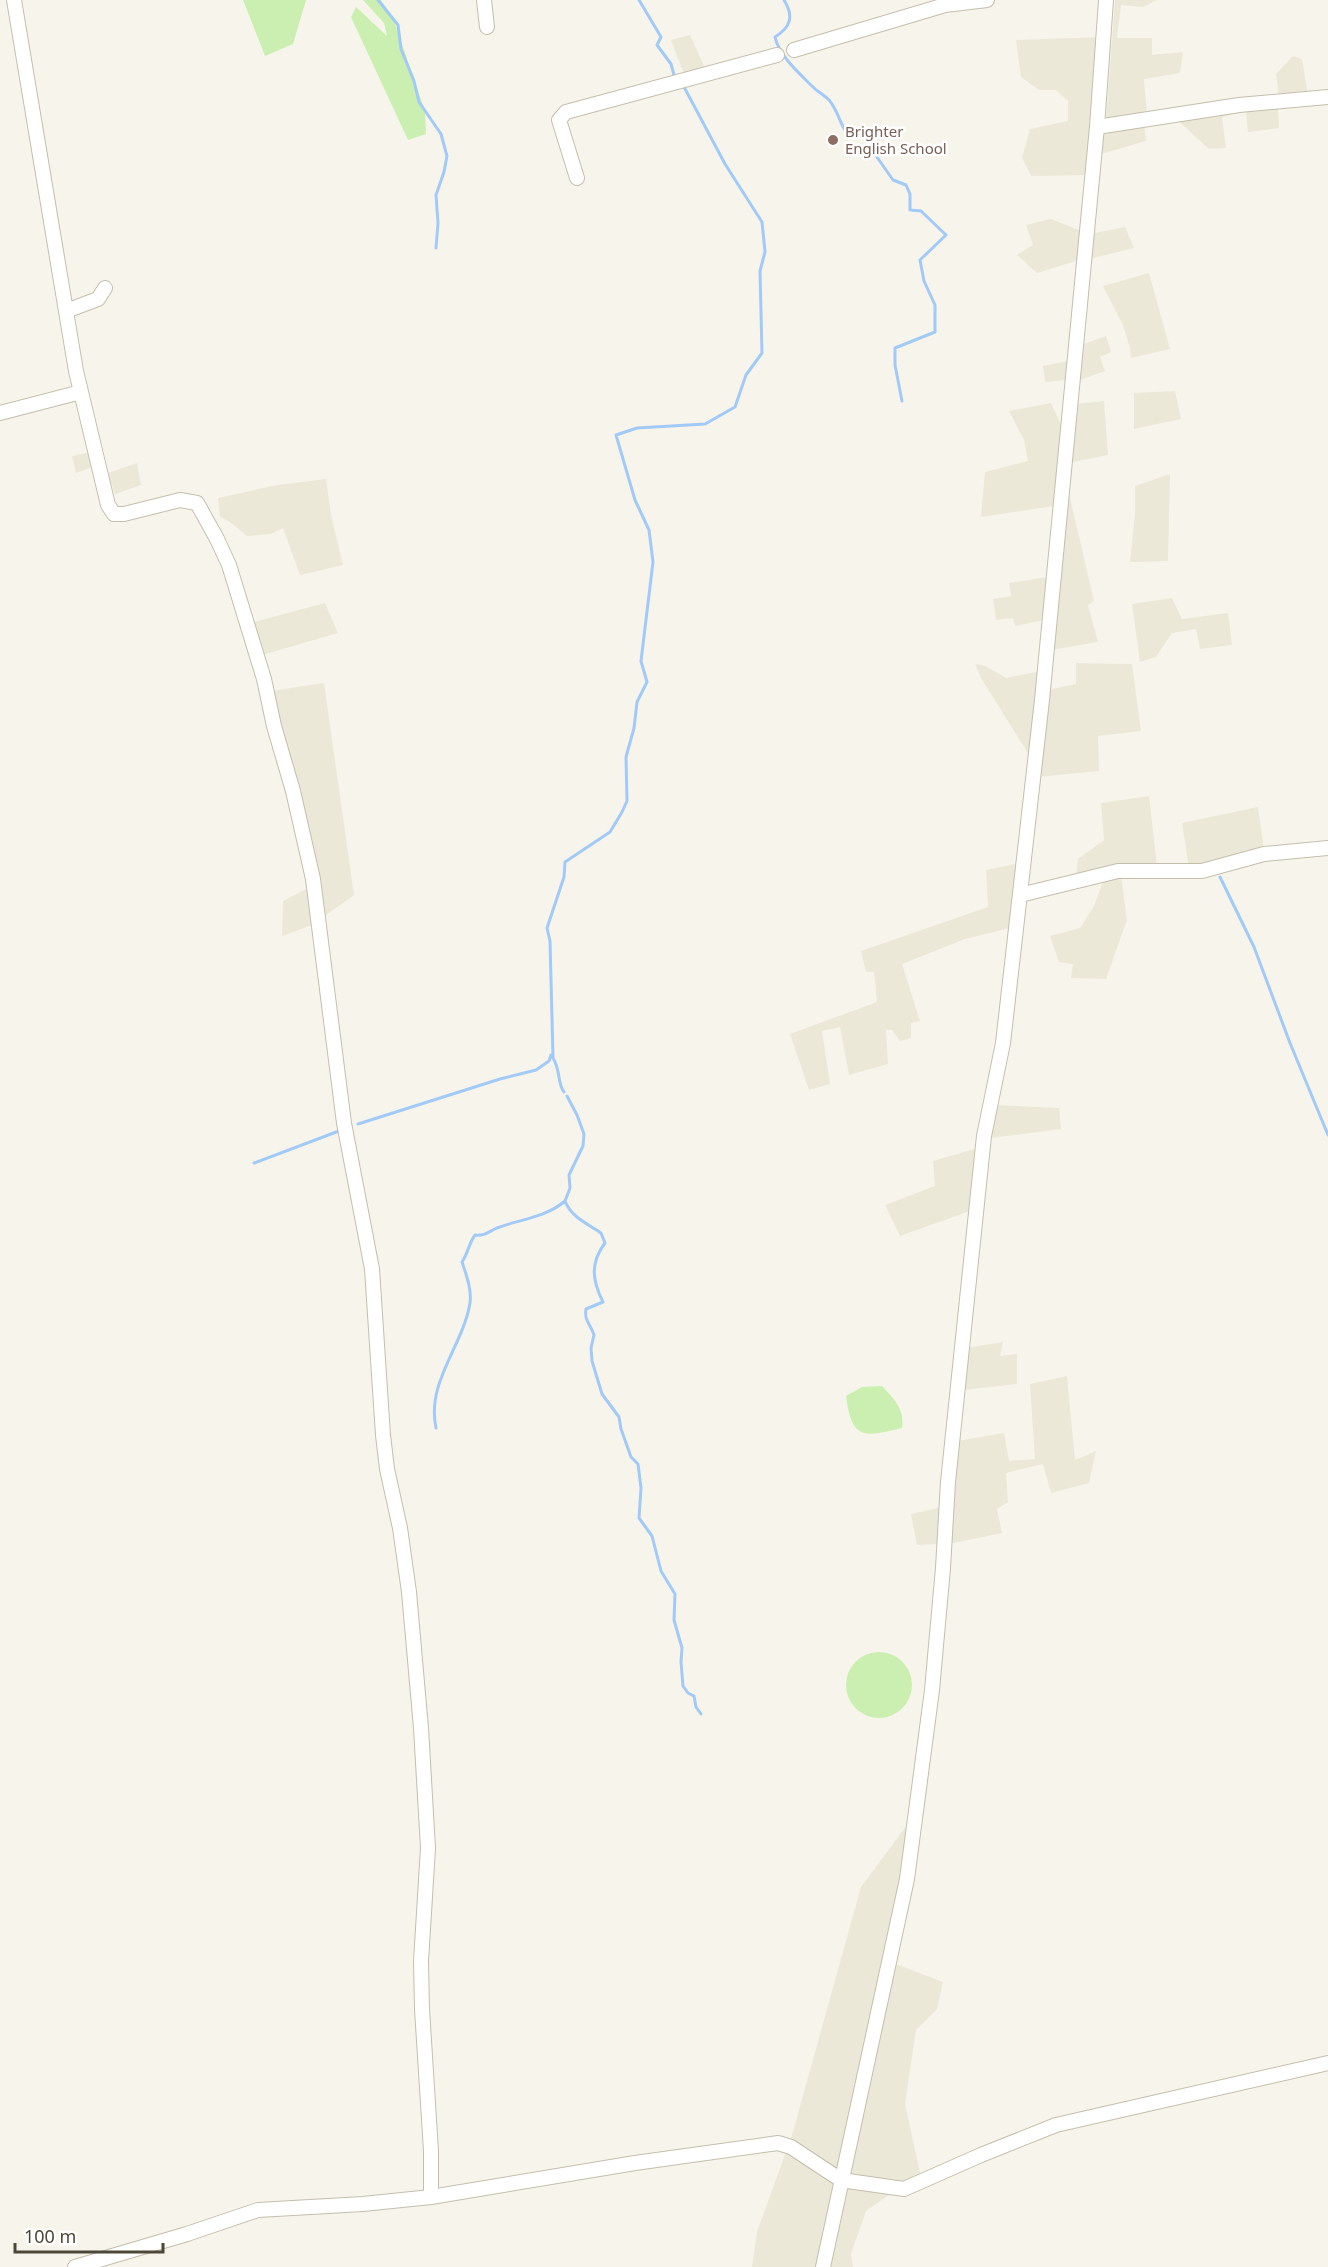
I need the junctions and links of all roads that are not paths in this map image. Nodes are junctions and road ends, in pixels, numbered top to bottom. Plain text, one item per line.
1 (14, 0) edge
2 (483, 0) edge
3 (987, 0) edge
4 (1106, 0) edge
5 (487, 27) dead end
6 (794, 50) dead end
7 (777, 55) dead end
8 (1328, 98) edge
9 (1097, 127) junction
10 (577, 178) dead end
11 (105, 288) dead end
12 (66, 311) junction
13 (81, 392) junction
14 (0, 413) edge
15 (1328, 848) edge
16 (1020, 895) junction
17 (1328, 2063) edge
18 (841, 2180) junction
19 (431, 2197) junction
20 (75, 2267) edge
21 (823, 2267) edge

1 - 12 street
2 - 5 street
3 - 6 street
4 - 9 street
7 - 10 street
8 - 9 street
9 - 16 street
11 - 12 street
12 - 13 street
13 - 14 street
13 - 19 street
15 - 16 street
16 - 18 street
17 - 18 street
18 - 19 street
18 - 21 street
19 - 20 street

